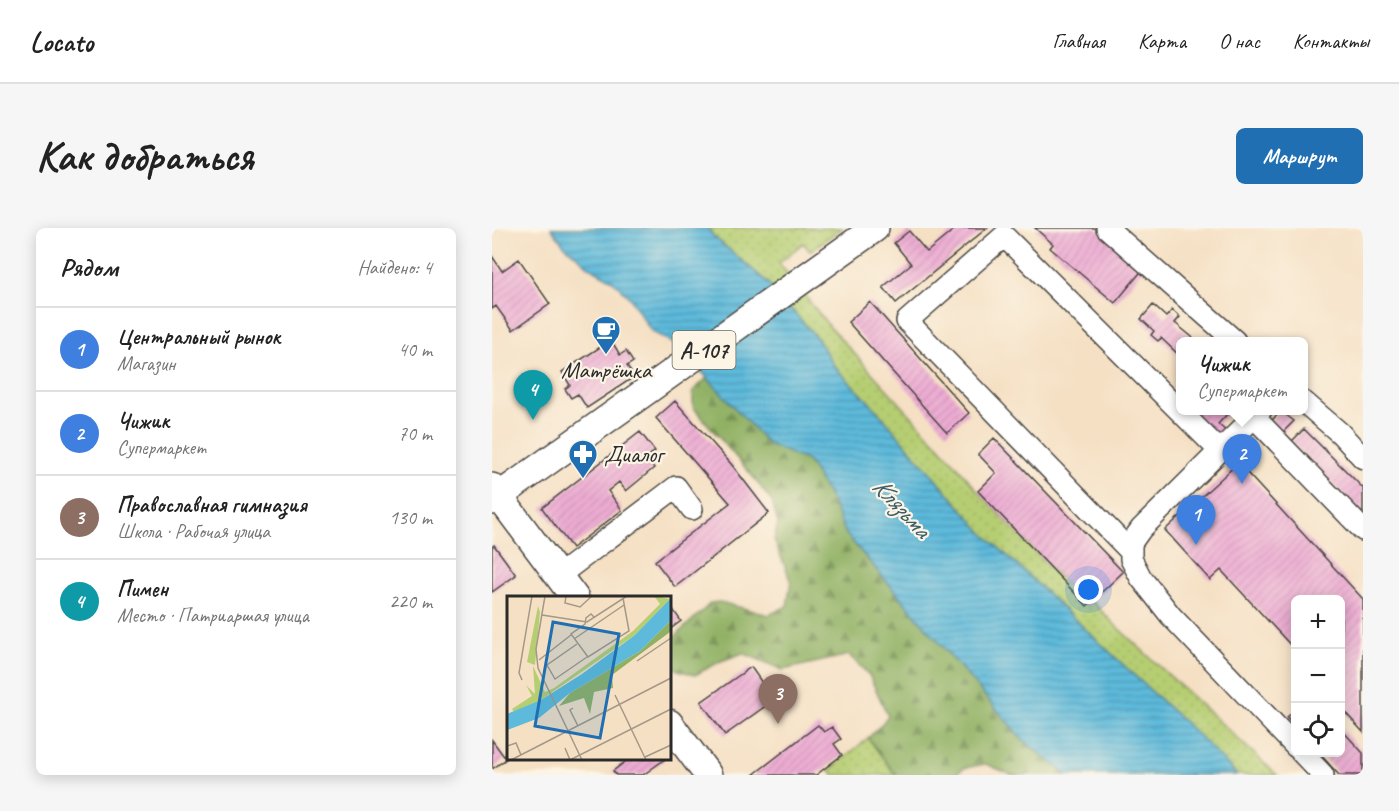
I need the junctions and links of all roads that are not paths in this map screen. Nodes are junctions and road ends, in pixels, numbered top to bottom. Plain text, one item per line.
1 (875, 228) edge
2 (1107, 228) edge
3 (1229, 337) edge
4 (1308, 405) edge
5 (1176, 406) edge
6 (1185, 415) edge
7 (1256, 415) edge
8 (1258, 415) edge
9 (1220, 450) junction
10 (1363, 458) edge
11 (494, 495) edge
12 (692, 509) dead end
13 (1363, 530) edge
14 (1131, 552) junction
15 (558, 576) junction
16 (573, 596) edge
17 (670, 724) edge
18 (1291, 742) edge
19 (1305, 757) edge
20 (708, 775) edge
21 (1323, 775) edge

1 - 11 main road, А-107
2 - 3 street
4 - 10 street
5 - 14 street
6 - 9 street
7 - 9 street
8 - 13 street
9 - 14 street
11 - 15 main road
12 - 15 street
14 - 18 street
15 - 16 main road
17 - 20 main road
19 - 21 street

